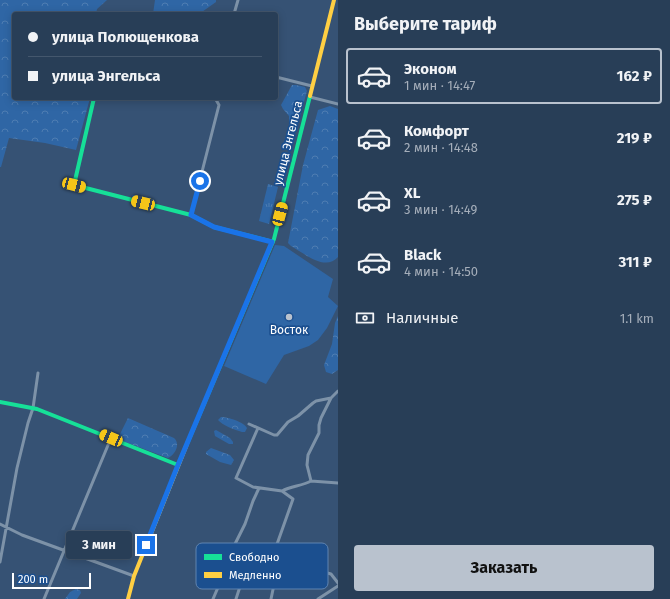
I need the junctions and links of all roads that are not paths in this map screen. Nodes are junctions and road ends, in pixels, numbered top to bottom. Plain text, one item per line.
1 (238, 0) edge
2 (334, 0) edge
3 (338, 1) edge
4 (235, 12) edge
5 (278, 78) edge
6 (312, 86) junction
7 (310, 97) junction
8 (94, 100) edge
9 (216, 100) edge
10 (338, 104) edge
11 (191, 215) junction
12 (272, 242) junction
13 (38, 374) dead end
14 (338, 390) edge
15 (331, 398) junction
16 (0, 402) edge
17 (33, 408) junction
18 (250, 424) dead end
19 (258, 428) junction
20 (111, 438) junction
21 (178, 465) junction
22 (311, 481) junction
23 (338, 483) edge
24 (259, 488) junction
25 (282, 491) junction
26 (0, 524) edge
27 (6, 527) junction
28 (236, 543) edge
29 (277, 543) edge
30 (64, 550) junction
31 (0, 562) edge
32 (328, 573) edge
33 (134, 576) junction
34 (338, 584) edge
35 (217, 589) edge
36 (239, 589) edge
37 (274, 589) edge
38 (44, 599) edge
39 (128, 599) edge
40 (213, 599) edge
41 (236, 599) edge
42 (272, 599) edge
43 (318, 599) edge

1 - 4 street
2 - 3 street
2 - 6 main road, улица Энгельса
5 - 6 street
6 - 7 main road, улица Энгельса
7 - 10 street
7 - 12 main road, улица Энгельса
8 - 11 main road
9 - 11 street
11 - 12 main road
12 - 21 main road, улица Энгельса
13 - 17 street
14 - 15 street
15 - 19 street
15 - 22 street
16 - 17 main road
17 - 20 main road
17 - 27 street
18 - 19 street
19 - 24 street
20 - 21 main road
20 - 30 street
21 - 33 main road, улица Энгельса
22 - 23 street
22 - 25 street
24 - 25 street
24 - 28 street
25 - 29 street
26 - 27 street
27 - 30 street
27 - 31 street
30 - 33 street
30 - 38 street
32 - 34 street
33 - 39 main road, улица Энгельса
34 - 43 street
35 - 40 street
36 - 41 street
37 - 42 street

